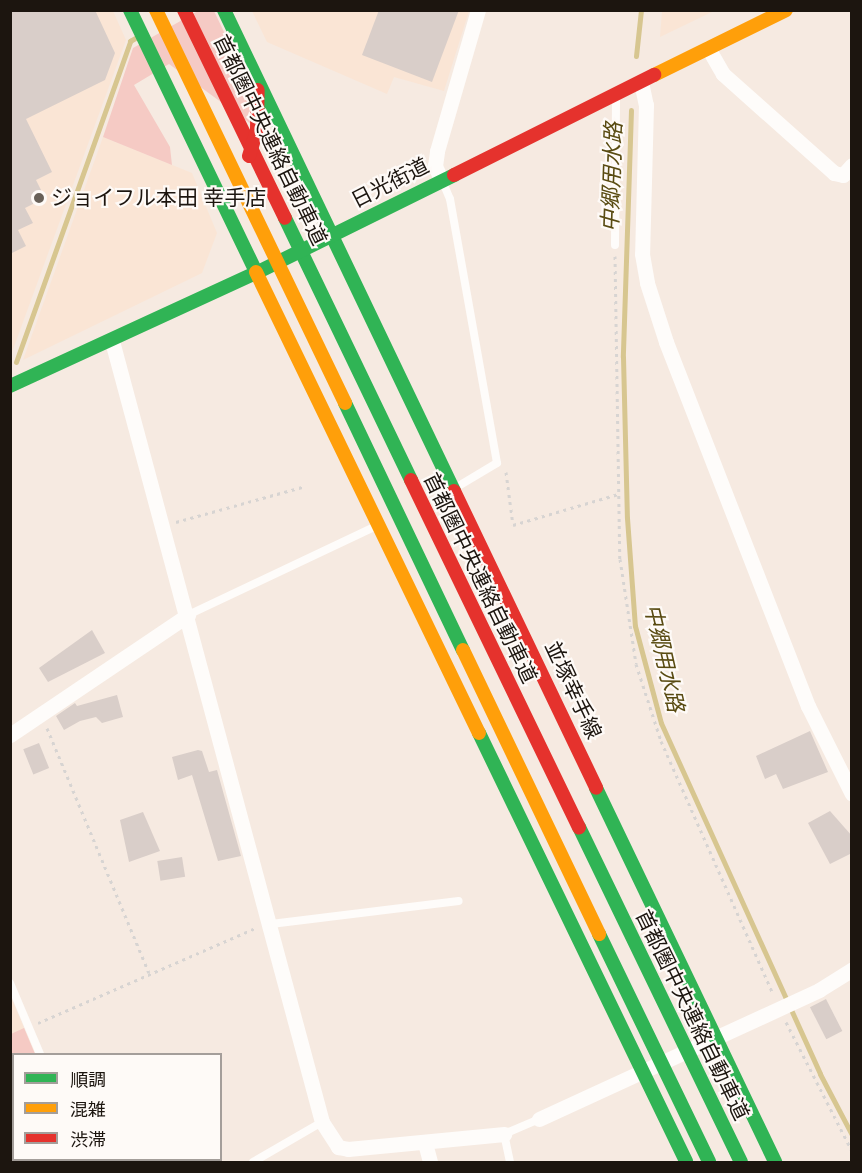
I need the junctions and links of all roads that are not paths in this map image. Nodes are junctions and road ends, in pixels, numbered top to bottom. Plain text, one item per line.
1 (130, 10) edge
2 (156, 10) edge
3 (184, 10) edge
4 (224, 10) edge
5 (478, 10) edge
6 (786, 10) edge
7 (708, 48) junction
8 (256, 77) junction
9 (641, 82) junction
10 (615, 94) junction
11 (849, 174) edge
12 (442, 181) junction
13 (333, 236) junction
14 (615, 245) road end
15 (258, 272) junction
16 (112, 341) junction
17 (10, 386) edge
18 (345, 456) junction
19 (453, 489) junction
20 (377, 525) junction
21 (188, 615) junction
22 (10, 735) edge
23 (852, 794) edge
24 (459, 901) dead end
25 (271, 924) junction
26 (852, 969) edge
27 (10, 983) edge
28 (715, 1037) junction
29 (40, 1053) edge
30 (641, 1071) junction
31 (539, 1119) joint
32 (322, 1122) junction
33 (504, 1134) junction
34 (425, 1143) junction
35 (254, 1162) edge
36 (430, 1162) edge
37 (510, 1162) edge
38 (686, 1162) edge
39 (709, 1162) edge
40 (741, 1162) edge
41 (773, 1162) edge

1 - 15 main road
2 - 39 main road
3 - 40 main road, 首都圏中央連絡自動車道
4 - 8 main road, 並塚幸手線
5 - 12 street
6 - 7 main road, 日光街道
7 - 9 main road, 日光街道
7 - 11 street
8 - 13 main road, 並塚幸手線
8 - 15 main road
9 - 10 main road, 日光街道
9 - 23 street
10 - 12 main road, 日光街道
10 - 14 lane
12 - 13 main road, 日光街道
12 - 19 lane
13 - 15 main road, 日光街道
13 - 18 main road
13 - 19 main road, 並塚幸手線
15 - 16 main road, 日光街道
15 - 18 main road
16 - 17 main road, 日光街道
16 - 21 street
18 - 20 main road
19 - 28 main road, 並塚幸手線
20 - 21 lane
20 - 30 main road
21 - 22 street
21 - 25 street
24 - 25 lane
25 - 32 street
26 - 28 street
27 - 29 lane
28 - 30 street
28 - 41 main road, 並塚幸手線
30 - 31 street
30 - 38 main road
31 - 33 lane
32 - 34 street
32 - 35 lane
33 - 34 street
33 - 37 lane
34 - 36 street

